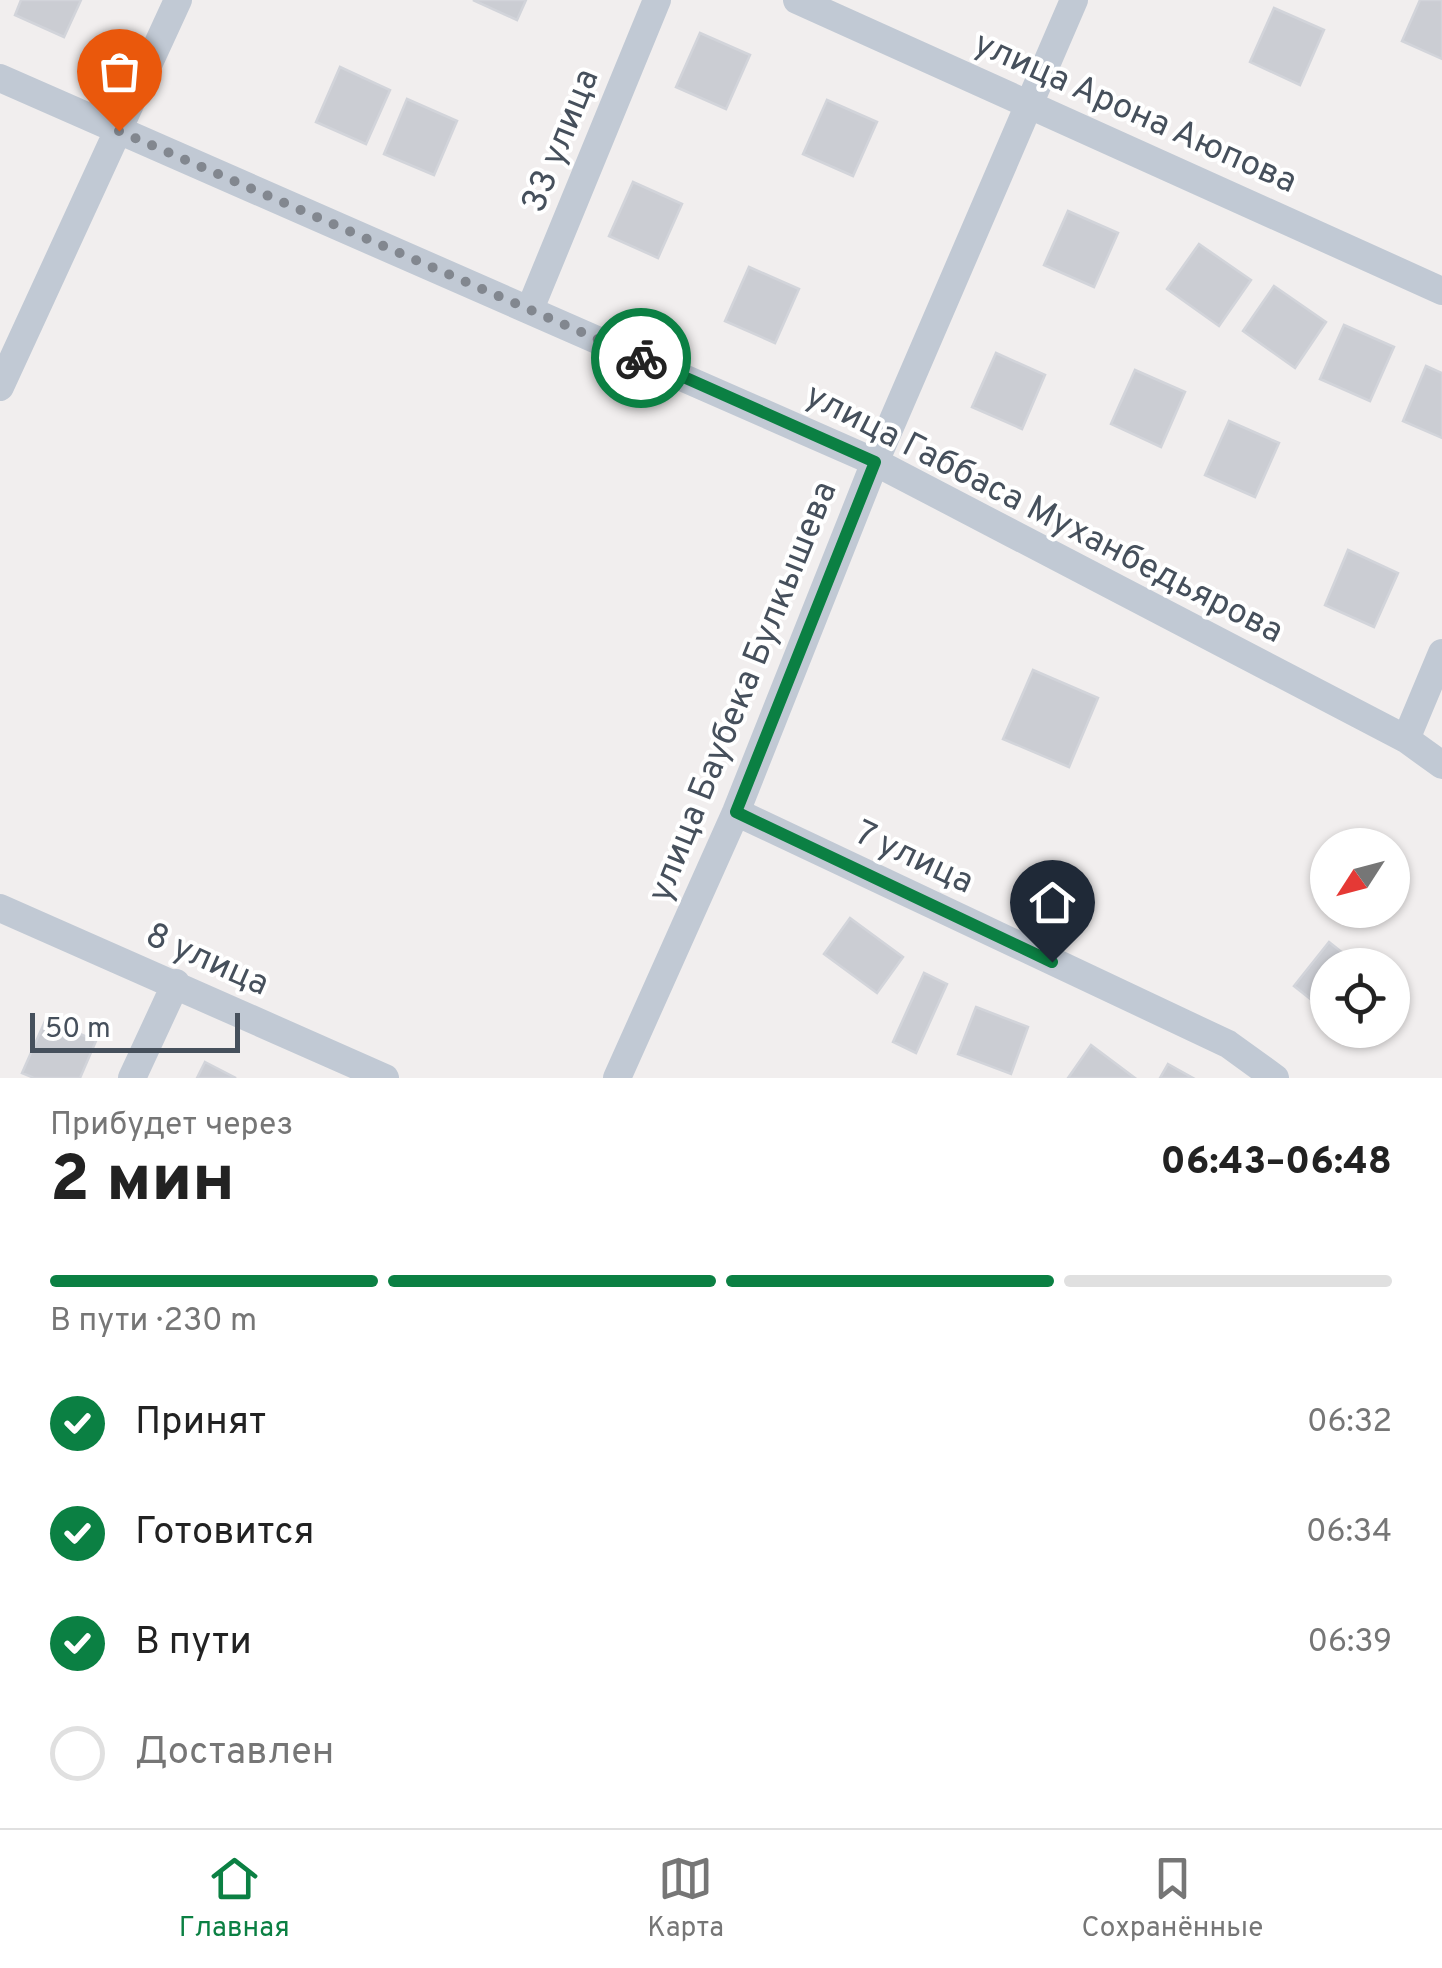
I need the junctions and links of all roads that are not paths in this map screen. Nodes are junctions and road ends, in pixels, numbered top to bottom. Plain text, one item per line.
1 (178, 0) edge
2 (657, 0) edge
3 (798, 0) edge
4 (1074, 0) edge
5 (0, 78) edge
6 (1027, 102) junction
7 (119, 131) junction
8 (1442, 291) edge
9 (530, 310) junction
10 (0, 387) edge
11 (875, 462) junction
12 (1442, 653) edge
13 (1406, 739) junction
14 (1442, 765) edge
15 (736, 812) junction
16 (0, 908) edge
17 (176, 984) junction
18 (132, 1078) edge
19 (386, 1078) edge
20 (617, 1078) edge
21 (1275, 1078) edge

1 - 7 street
2 - 9 street, 33 улица
3 - 6 street, улица Арона Аюпова
4 - 6 street, улица Баубека Булкышева
5 - 7 street, улица Габбаса Муханбедьярова
6 - 8 street, улица Арона Аюпова
6 - 11 street, улица Баубека Булкышева
7 - 9 street, улица Габбаса Муханбедьярова
7 - 10 street
9 - 11 street, улица Габбаса Муханбедьярова
11 - 13 street, улица Габбаса Муханбедьярова
11 - 15 street, улица Баубека Булкышева
12 - 13 street
13 - 14 street, улица Габбаса Муханбедьярова
15 - 20 street, улица Баубека Булкышева
15 - 21 street, 7 улица
16 - 17 street, 8 улица
17 - 18 street
17 - 19 street, 8 улица

